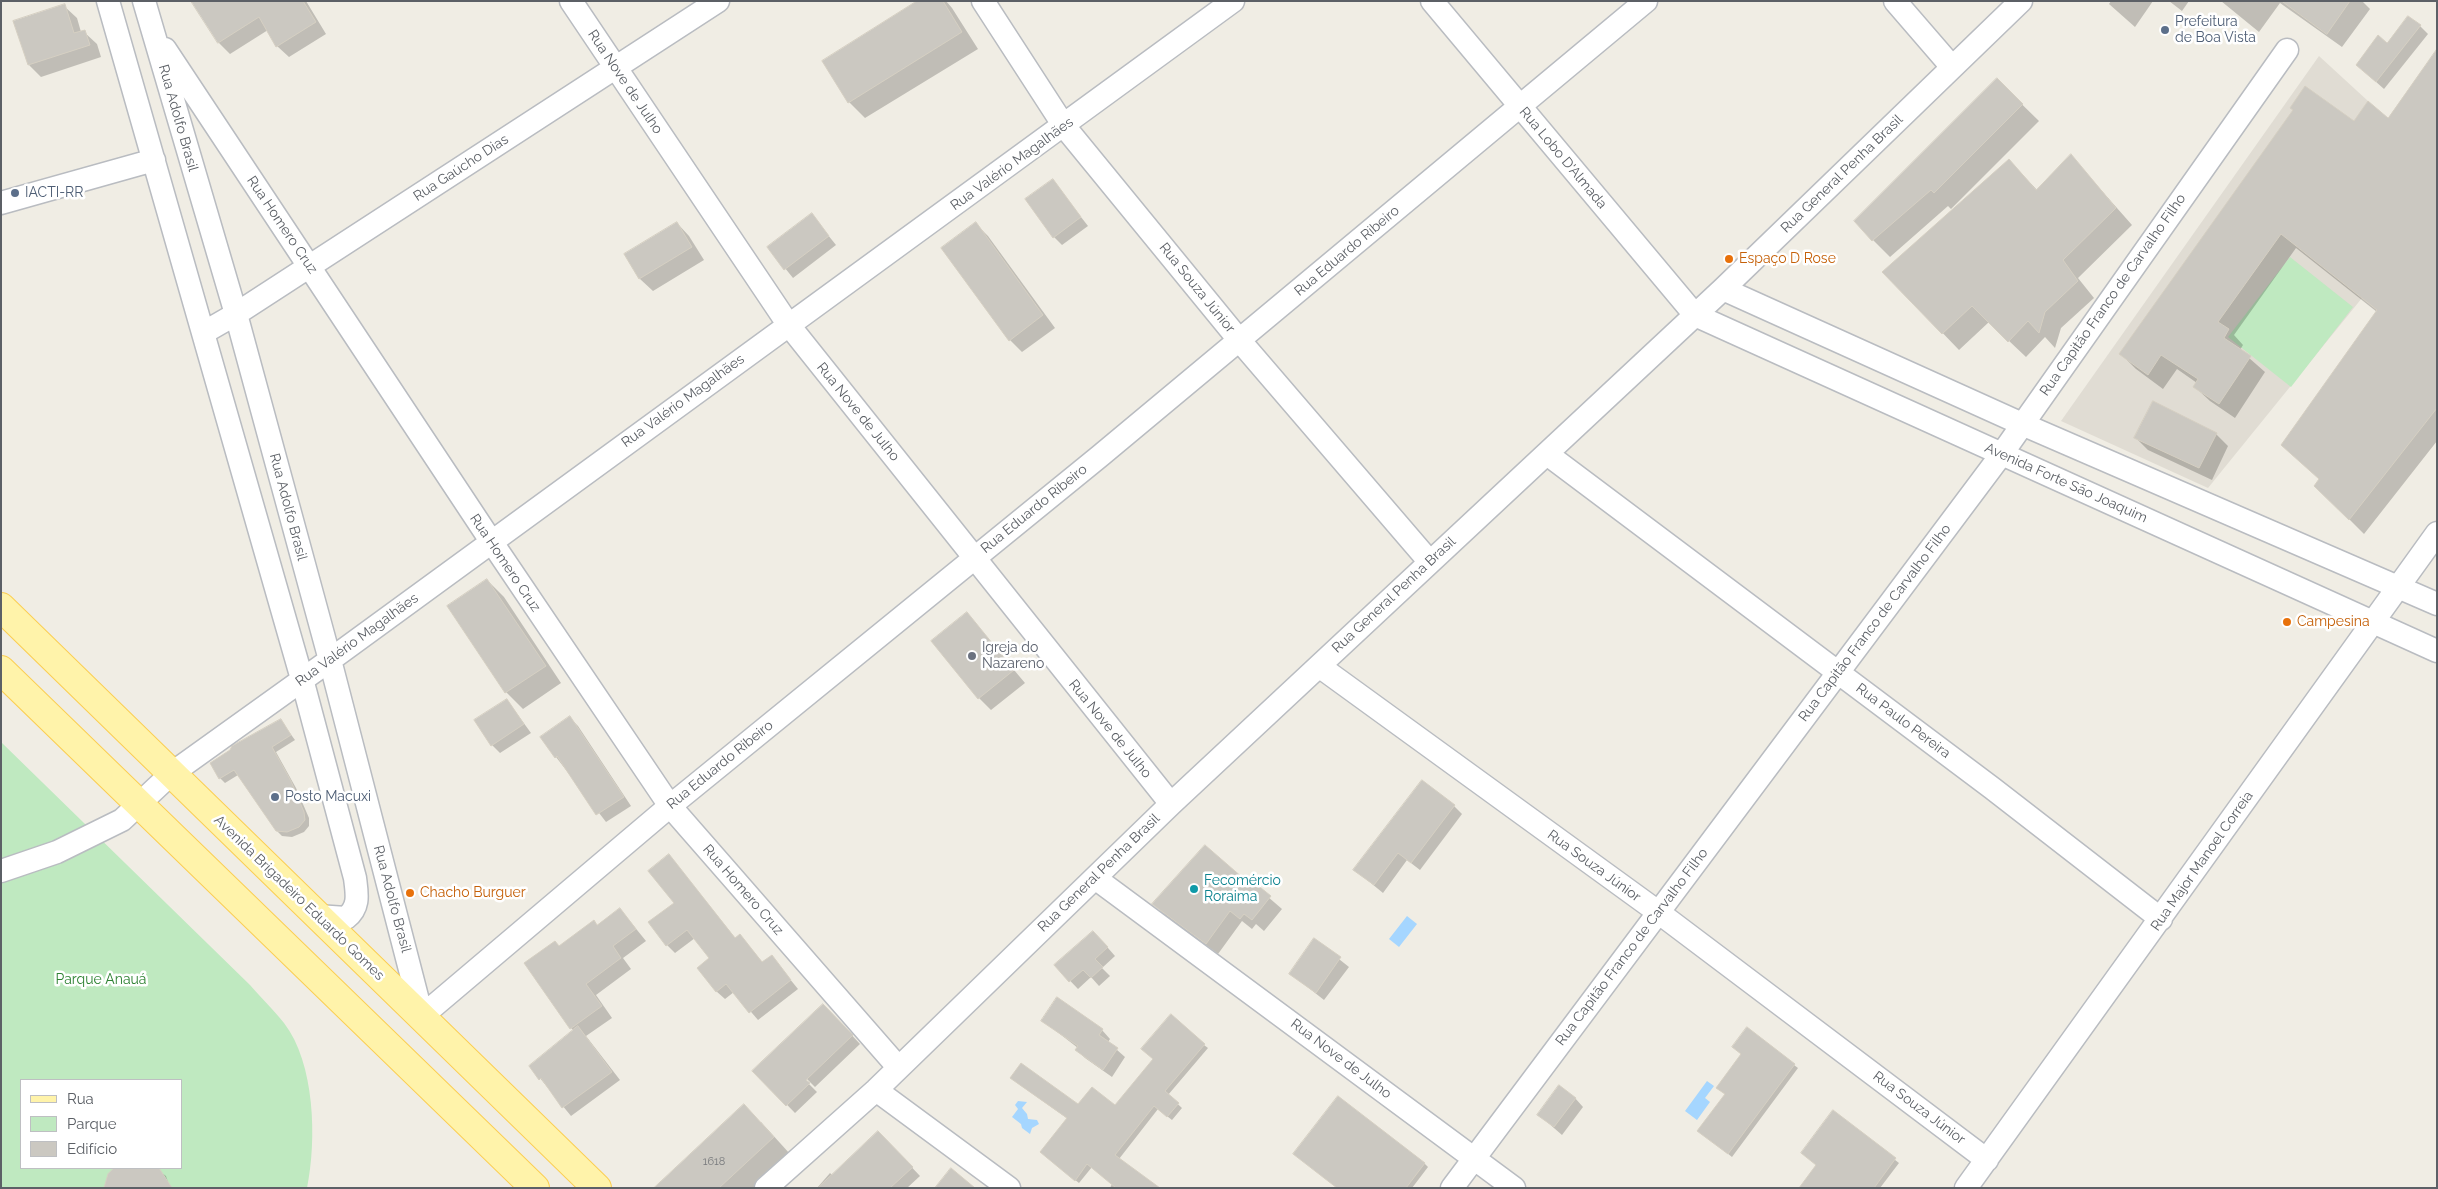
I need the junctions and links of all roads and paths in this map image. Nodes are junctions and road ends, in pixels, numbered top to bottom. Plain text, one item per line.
1 (108, 1) edge
2 (144, 1) edge
3 (571, 1) edge
4 (718, 1) edge
5 (983, 1) edge
6 (1233, 1) edge
7 (1432, 1) edge
8 (1646, 1) edge
9 (1895, 1) edge
10 (2021, 1) edge
11 (152, 29) junction
12 (2287, 50) dead end
13 (614, 67) junction
14 (1952, 67) junction
15 (1520, 107) junction
16 (1064, 126) junction
17 (154, 160) junction
18 (1, 203) edge
19 (310, 266) junction
20 (1723, 289) junction
21 (236, 314) junction
22 (1695, 315) junction
23 (788, 324) junction
24 (203, 333) junction
25 (1240, 341) junction
26 (2022, 424) junction
27 (1547, 454) junction
28 (2001, 455) junction
29 (2437, 532) edge
30 (491, 541) junction
31 (974, 558) junction
32 (1429, 561) junction
33 (2397, 586) junction
34 (2437, 604) edge
35 (1, 607) edge
36 (2372, 622) junction
37 (2437, 650) edge
38 (330, 660) junction
39 (1319, 666) junction
40 (1, 670) edge
41 (1838, 672) junction
42 (302, 679) junction
43 (171, 774) junction
44 (137, 804) junction
45 (1171, 804) junction
46 (670, 806) junction
47 (1, 872) edge
48 (1095, 878) junction
49 (1658, 912) junction
50 (317, 916) junction
51 (2161, 919) junction
52 (422, 1016) junction
53 (898, 1067) junction
54 (876, 1090) junction
55 (1474, 1158) junction
56 (1988, 1160) junction
57 (535, 1188) edge
58 (597, 1188) edge
59 (766, 1188) edge
60 (1009, 1188) edge
61 (1452, 1188) edge
62 (1514, 1188) edge
63 (1966, 1188) edge

1 - 17 street
2 - 11 street, Rua Adolfo Brasil
3 - 13 street, Rua Nove de Julho
4 - 13 street, Rua Gaúcho Dias
5 - 16 street, Rua Souza Júnior
6 - 16 street, Rua Valério Magalhães
7 - 15 street, Rua Lobo D'Almada
8 - 15 street, Rua Eduardo Ribeiro
9 - 14 street
10 - 14 street, Rua General Penha Brasil
11 - 19 street, Rua Homero Cruz
11 - 21 street, Rua Adolfo Brasil
12 - 26 street, Rua Capitão Franco de Carvalho Filho
13 - 19 street, Rua Gaúcho Dias
13 - 23 street, Rua Nove de Julho
14 - 20 street, Rua General Penha Brasil
15 - 22 street, Rua Lobo D'Almada
15 - 25 street, Rua Eduardo Ribeiro
16 - 23 street, Rua Valério Magalhães
16 - 25 street, Rua Souza Júnior
17 - 18 street
17 - 24 street
19 - 21 street, Rua Gaúcho Dias
19 - 30 street, Rua Homero Cruz
20 - 22 street, Rua General Penha Brasil
20 - 26 street
21 - 24 street, Rua Gaúcho Dias
21 - 38 street, Rua Adolfo Brasil
22 - 27 street, Rua General Penha Brasil
22 - 28 street, Avenida Forte São Joaquim
23 - 30 street, Rua Valério Magalhães
23 - 31 street, Rua Nove de Julho
24 - 42 street
25 - 31 street, Rua Eduardo Ribeiro
25 - 32 street, Rua Souza Júnior
26 - 28 street, Rua Capitão Franco de Carvalho Filho
26 - 33 street
27 - 32 street, Rua General Penha Brasil
27 - 41 street, Rua Paulo Pereira
28 - 36 street, Avenida Forte São Joaquim
28 - 41 street, Rua Capitão Franco de Carvalho Filho
29 - 33 street, Rua Major Manoel Correia
30 - 38 street, Rua Valério Magalhães
30 - 46 street, Rua Homero Cruz
31 - 45 street, Rua Nove de Julho
31 - 46 street, Rua Eduardo Ribeiro
32 - 39 street, Rua General Penha Brasil
33 - 34 street
33 - 36 street, Rua Major Manoel Correia
35 - 43 main road, Avenida Brigadeiro Eduardo Gomes
36 - 37 street, Avenida Forte São Joaquim
36 - 51 street, Rua Major Manoel Correia
38 - 42 street, Rua Valério Magalhães
38 - 52 street, Rua Adolfo Brasil
39 - 45 street, Rua General Penha Brasil
39 - 49 street, Rua Souza Júnior
40 - 44 main road
41 - 49 street, Rua Capitão Franco de Carvalho Filho
41 - 51 street, Rua Paulo Pereira
42 - 43 street, Rua Valério Magalhães
42 - 50 street
43 - 44 street, Rua Valério Magalhães
43 - 50 main road, Avenida Brigadeiro Eduardo Gomes
44 - 47 street, Rua Valério Magalhães
44 - 57 main road
45 - 48 street, Rua General Penha Brasil
46 - 52 street, Rua Eduardo Ribeiro
46 - 53 street, Rua Homero Cruz
48 - 53 street, Rua General Penha Brasil
48 - 55 street, Rua Nove de Julho
49 - 55 street, Rua Capitão Franco de Carvalho Filho
49 - 56 street, Rua Souza Júnior
50 - 52 main road, Avenida Brigadeiro Eduardo Gomes
51 - 56 street, Rua Major Manoel Correia
52 - 58 main road, Avenida Brigadeiro Eduardo Gomes
53 - 54 street, Rua General Penha Brasil
54 - 59 street, Rua General Penha Brasil
54 - 60 street
55 - 61 street, Rua Capitão Franco de Carvalho Filho
55 - 62 street, Rua Nove de Julho
56 - 63 street, Rua Major Manoel Correia

